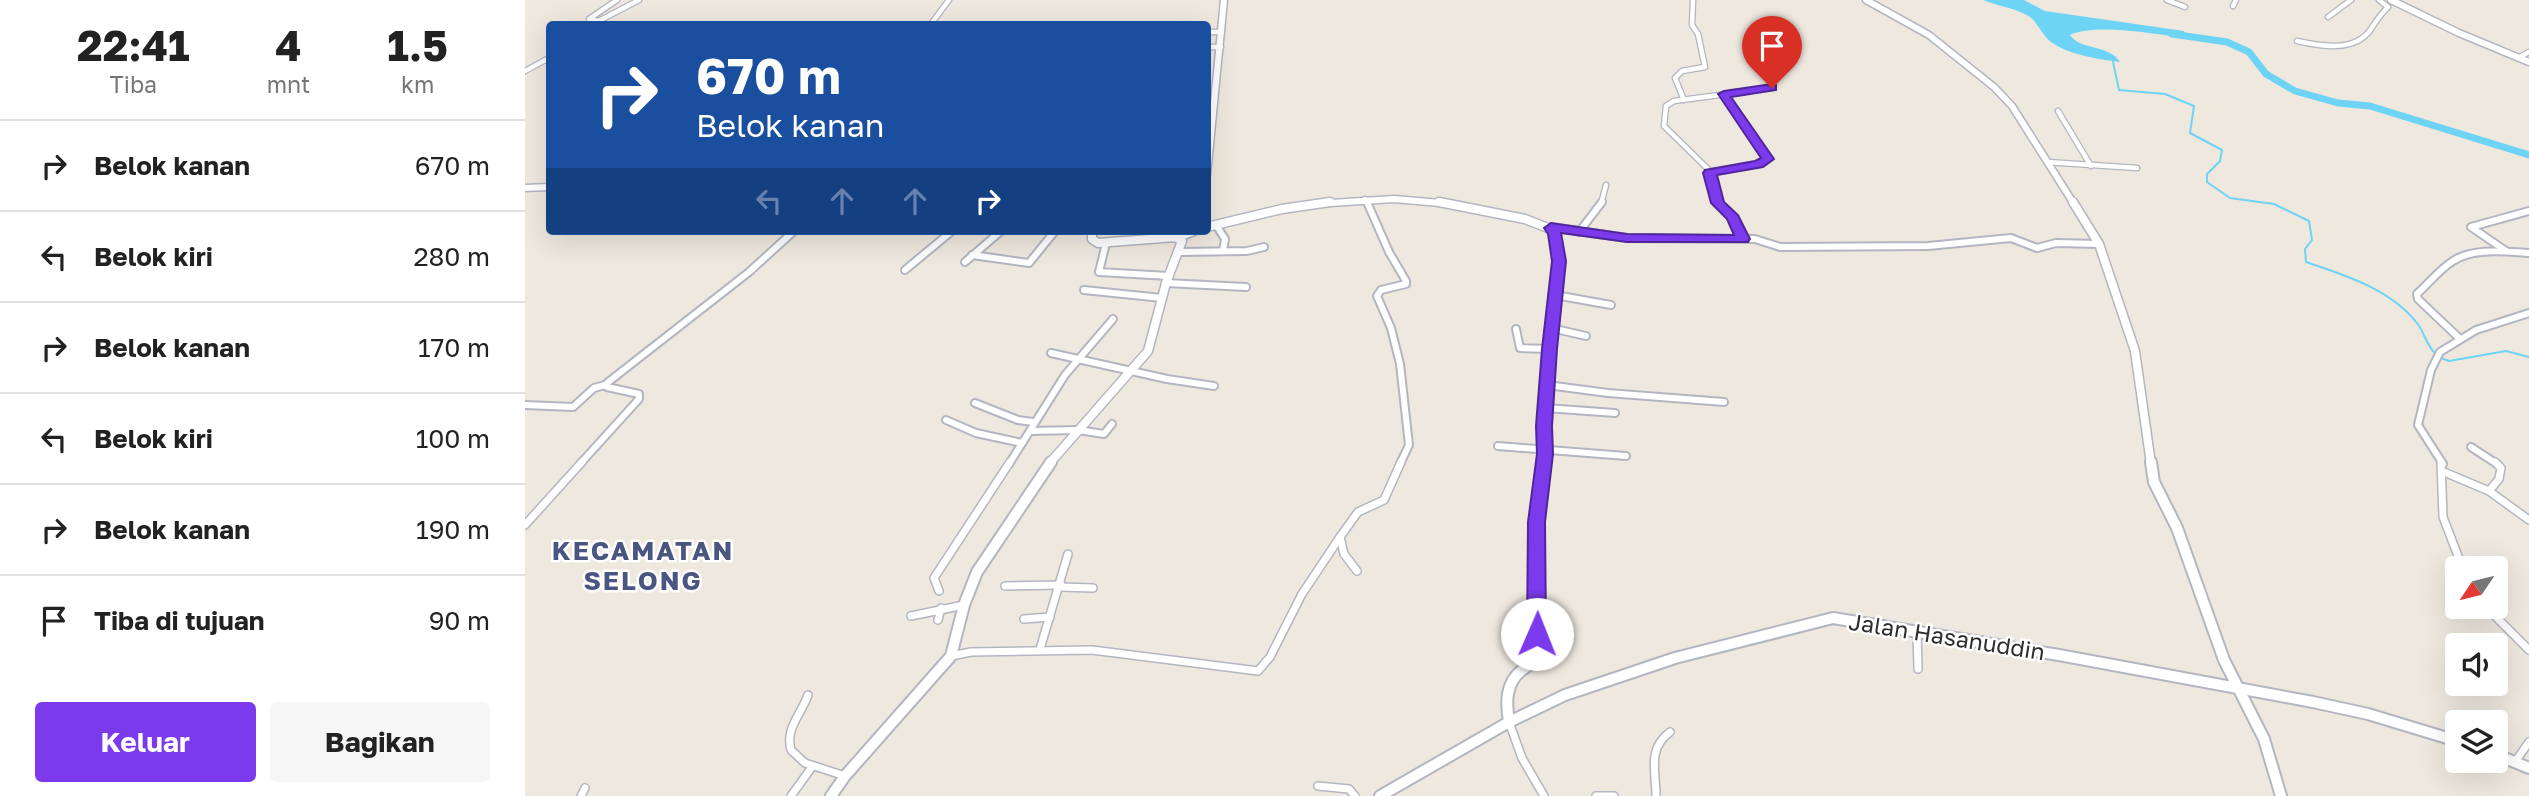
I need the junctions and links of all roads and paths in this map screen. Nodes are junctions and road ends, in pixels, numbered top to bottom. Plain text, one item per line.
1 (617, 0) edge
2 (639, 0) edge
3 (949, 0) edge
4 (1224, 0) edge
5 (1693, 0) edge
6 (1866, 0) edge
7 (2167, 0) edge
8 (2236, 0) edge
9 (2351, 0) edge
10 (2379, 0) edge
11 (2391, 0) edge
12 (2233, 6) dead end
13 (2185, 7) dead end
14 (2328, 17) dead end
15 (599, 21) joint
16 (933, 21) edge
17 (1211, 32) edge
18 (1222, 32) junction
19 (2297, 41) dead end
20 (1211, 47) edge
21 (1221, 47) junction
22 (2529, 52) edge
23 (2518, 58) junction
24 (546, 60) edge
25 (2529, 62) edge
26 (525, 71) edge
27 (1772, 88) dead end
28 (1724, 94) junction
29 (1684, 100) junction
30 (1211, 106) edge
31 (2057, 111) dead end
32 (2047, 162) junction
33 (2091, 166) junction
34 (2137, 168) dead end
35 (1710, 173) junction
36 (1606, 184) dead end
37 (546, 187) edge
38 (525, 188) edge
39 (1365, 199) junction
40 (2529, 211) edge
41 (1212, 226) edge
42 (1551, 228) junction
43 (1579, 232) junction
44 (788, 235) edge
45 (947, 235) edge
46 (996, 235) edge
47 (1052, 235) edge
48 (1092, 235) edge
49 (1183, 235) edge
50 (1178, 237) junction
51 (1743, 239) junction
52 (1106, 243) junction
53 (2099, 244) junction
54 (1264, 247) dead end
55 (1223, 251) junction
56 (1180, 252) junction
57 (2508, 252) junction
58 (2529, 253) edge
59 (972, 255) junction
60 (965, 262) dead end
61 (905, 270) dead end
62 (1167, 279) junction
63 (1246, 288) dead end
64 (1084, 290) dead end
65 (1555, 295) junction
66 (1162, 298) junction
67 (1611, 304) dead end
68 (2529, 313) edge
69 (1113, 319) dead end
70 (1551, 328) junction
71 (1516, 330) dead end
72 (1586, 336) dead end
73 (2459, 338) junction
74 (1549, 349) junction
75 (1051, 353) dead end
76 (1079, 360) junction
77 (1133, 371) junction
78 (605, 385) junction
79 (1547, 385) junction
80 (1214, 386) dead end
81 (1724, 402) dead end
82 (975, 403) dead end
83 (525, 405) edge
84 (1546, 408) junction
85 (1615, 413) dead end
86 (946, 420) dead end
87 (1033, 422) junction
88 (1112, 424) dead end
89 (1078, 430) junction
90 (1030, 431) junction
91 (1022, 443) junction
92 (1499, 446) dead end
93 (2471, 447) dead end
94 (1545, 449) junction
95 (1626, 456) dead end
96 (2444, 472) junction
97 (2489, 491) junction
98 (2529, 520) edge
99 (525, 525) edge
100 (1340, 537) junction
101 (1067, 554) dead end
102 (2458, 556) edge
103 (1357, 571) dead end
104 (1005, 586) dead end
105 (1060, 586) junction
106 (1093, 588) dead end
107 (939, 590) dead end
108 (964, 605) junction
109 (940, 608) junction
110 (911, 616) dead end
111 (1050, 617) junction
112 (1024, 619) dead end
113 (938, 620) dead end
114 (2496, 620) edge
115 (1917, 632) junction
116 (1040, 649) junction
117 (2529, 650) edge
118 (951, 656) junction
119 (1918, 669) dead end
120 (2236, 687) junction
121 (808, 695) dead end
122 (1509, 722) junction
123 (1670, 732) dead end
124 (2445, 737) edge
125 (2529, 742) edge
126 (2508, 759) edge
127 (2515, 762) junction
128 (812, 767) junction
129 (2529, 768) edge
130 (845, 776) junction
131 (1318, 786) dead end
132 (791, 796) edge
133 (831, 796) edge
134 (1355, 796) edge
135 (1380, 796) edge
136 (1544, 796) edge
137 (1596, 796) edge
138 (1614, 796) edge
139 (1656, 796) edge
140 (2281, 796) edge

1 - 15 street
2 - 15 street
3 - 16 street
4 - 18 street
5 - 29 street
6 - 32 street
7 - 13 street
8 - 12 street
9 - 14 street
10 - 19 street
11 - 23 street
17 - 18 street
18 - 21 street
20 - 21 street
21 - 30 street
22 - 23 street
23 - 25 street
24 - 26 street
27 - 28 street
28 - 29 street
28 - 35 street
29 - 35 street
31 - 33 street
32 - 33 street
32 - 53 street
33 - 34 street
35 - 51 street
36 - 43 street
37 - 38 street
39 - 41 street
39 - 42 street
39 - 100 street
40 - 57 street
41 - 55 street
42 - 43 street
42 - 65 street
43 - 51 street
44 - 78 street
45 - 61 street
46 - 59 street
47 - 59 street
48 - 52 street
49 - 50 street
50 - 52 street
50 - 56 street
51 - 53 street
52 - 62 street
53 - 120 street
54 - 55 street
55 - 56 street
56 - 62 street
57 - 58 street
57 - 73 street
59 - 60 street
62 - 63 street
62 - 66 street
64 - 66 street
65 - 67 street
65 - 70 street
66 - 77 street
68 - 73 street
69 - 76 street
70 - 72 street
70 - 74 street
71 - 74 street
73 - 96 street
74 - 79 street
75 - 76 street
76 - 77 street
76 - 87 street
77 - 80 street
77 - 89 street
78 - 83 street
78 - 99 street
79 - 81 street
79 - 84 street
82 - 87 street
84 - 85 street
84 - 94 street
86 - 91 street
87 - 90 street
88 - 89 street
89 - 90 street
89 - 108 street
90 - 91 street
91 - 107 street
92 - 94 street
93 - 97 street
94 - 95 street
94 - 122 street
96 - 97 street
96 - 102 street
97 - 98 street
100 - 103 street
100 - 116 street
101 - 105 street
104 - 105 street
105 - 106 street
105 - 111 street
108 - 109 street
108 - 118 street
109 - 110 street
109 - 113 street
111 - 112 street
111 - 116 street
114 - 117 street
115 - 119 street
115 - 120 street, Jalan Hasanuddin
115 - 122 street, Jalan Hasanuddin
116 - 118 street
118 - 130 street
120 - 124 street, Jalan Hasanuddin
120 - 140 street
121 - 128 street
122 - 135 street, Jalan Hasanuddin
122 - 136 street
123 - 139 street
125 - 127 street
126 - 127 street
127 - 129 street
128 - 130 street
128 - 132 street
130 - 133 street
131 - 134 street
137 - 138 street

